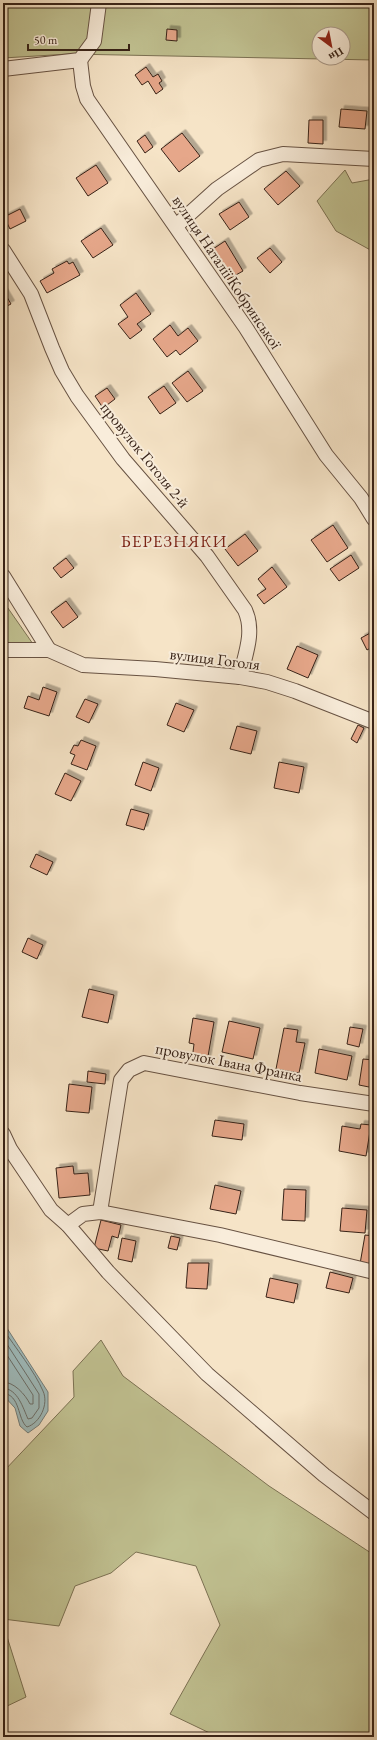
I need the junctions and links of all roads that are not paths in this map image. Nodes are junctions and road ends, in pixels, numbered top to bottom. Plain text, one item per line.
1 (98, 3) edge
2 (80, 60) junction
3 (3, 69) edge
4 (374, 159) edge
5 (176, 226) junction
6 (3, 250) edge
7 (368, 499) edge
8 (374, 519) edge
9 (3, 576) edge
10 (3, 650) edge
11 (49, 650) junction
12 (240, 677) junction
13 (374, 722) edge
14 (374, 1104) edge
15 (3, 1134) edge
16 (100, 1212) junction
17 (68, 1225) junction
18 (374, 1272) edge
19 (374, 1513) edge

1 - 2 street
2 - 3 street
2 - 5 street, вулиця Наталії Кобринської
4 - 5 street
5 - 7 street, вулиця Наталії Кобринської
6 - 12 street, провулок Гоголя 2-й
7 - 8 street, вулиця Наталії Кобринської
9 - 11 street
10 - 11 street, вулиця Гоголя
11 - 12 street, вулиця Гоголя
12 - 13 street, вулиця Гоголя
14 - 16 street, провулок Івана Франка
15 - 17 street
16 - 17 street
16 - 18 street
17 - 19 street

